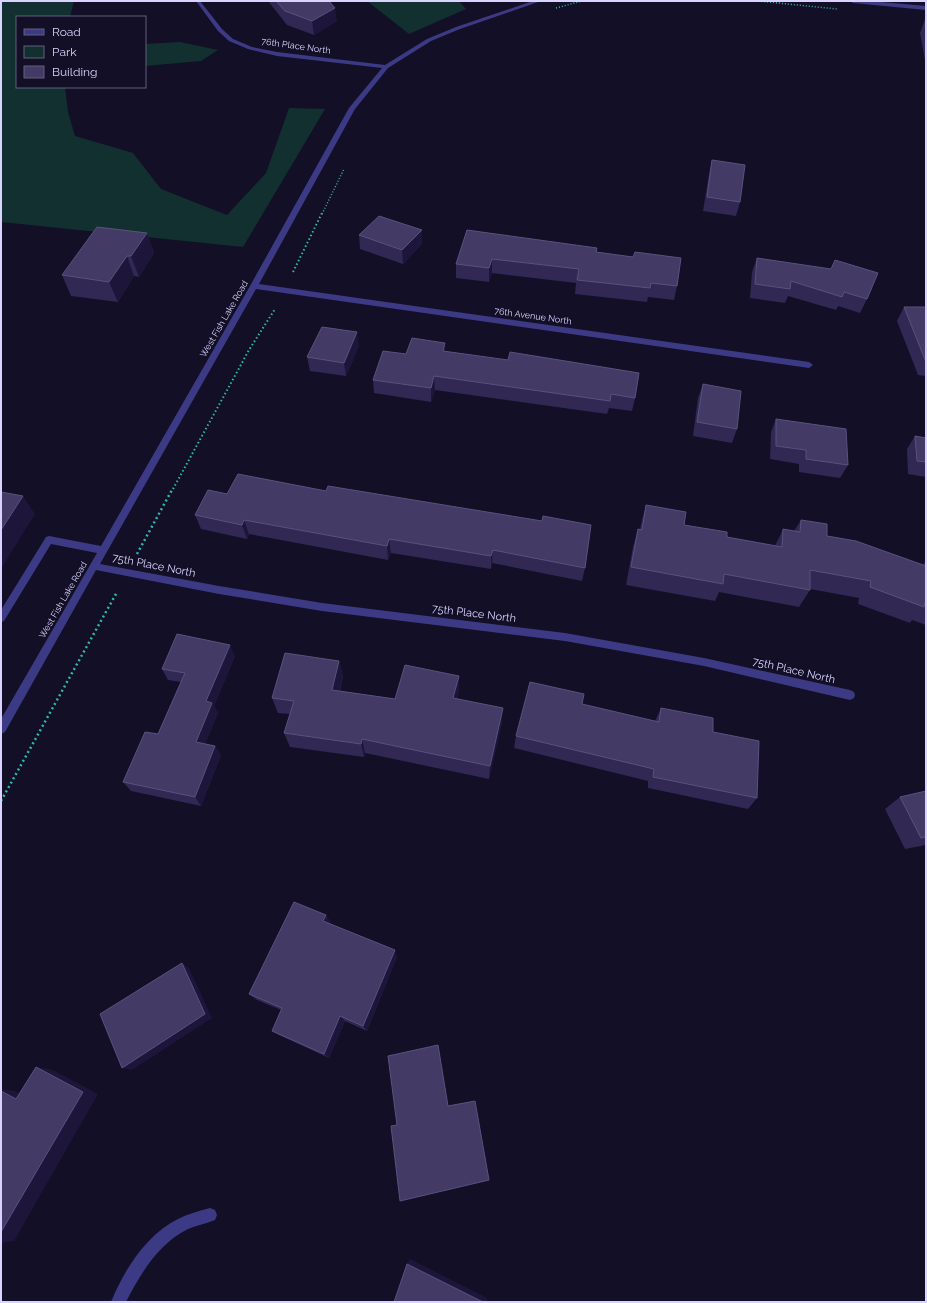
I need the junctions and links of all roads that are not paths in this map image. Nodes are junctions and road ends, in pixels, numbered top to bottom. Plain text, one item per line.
1 (538, 1) edge
2 (854, 1) edge
3 (198, 2) dead end
4 (926, 8) edge
5 (386, 67) junction
6 (254, 286) junction
7 (809, 365) dead end
8 (102, 550) junction
9 (93, 566) junction
10 (1, 618) edge
11 (850, 695) dead end
12 (1, 729) edge
13 (210, 1215) dead end
14 (118, 1302) edge

1 - 5 street, West Fish Lake Road
2 - 4 street
3 - 5 street, 76th Place North
5 - 6 street, West Fish Lake Road
6 - 7 street, 76th Avenue North
6 - 8 street, West Fish Lake Road
8 - 9 street, West Fish Lake Road
8 - 10 street
9 - 11 street, 75th Place North
9 - 12 street, West Fish Lake Road
13 - 14 street

